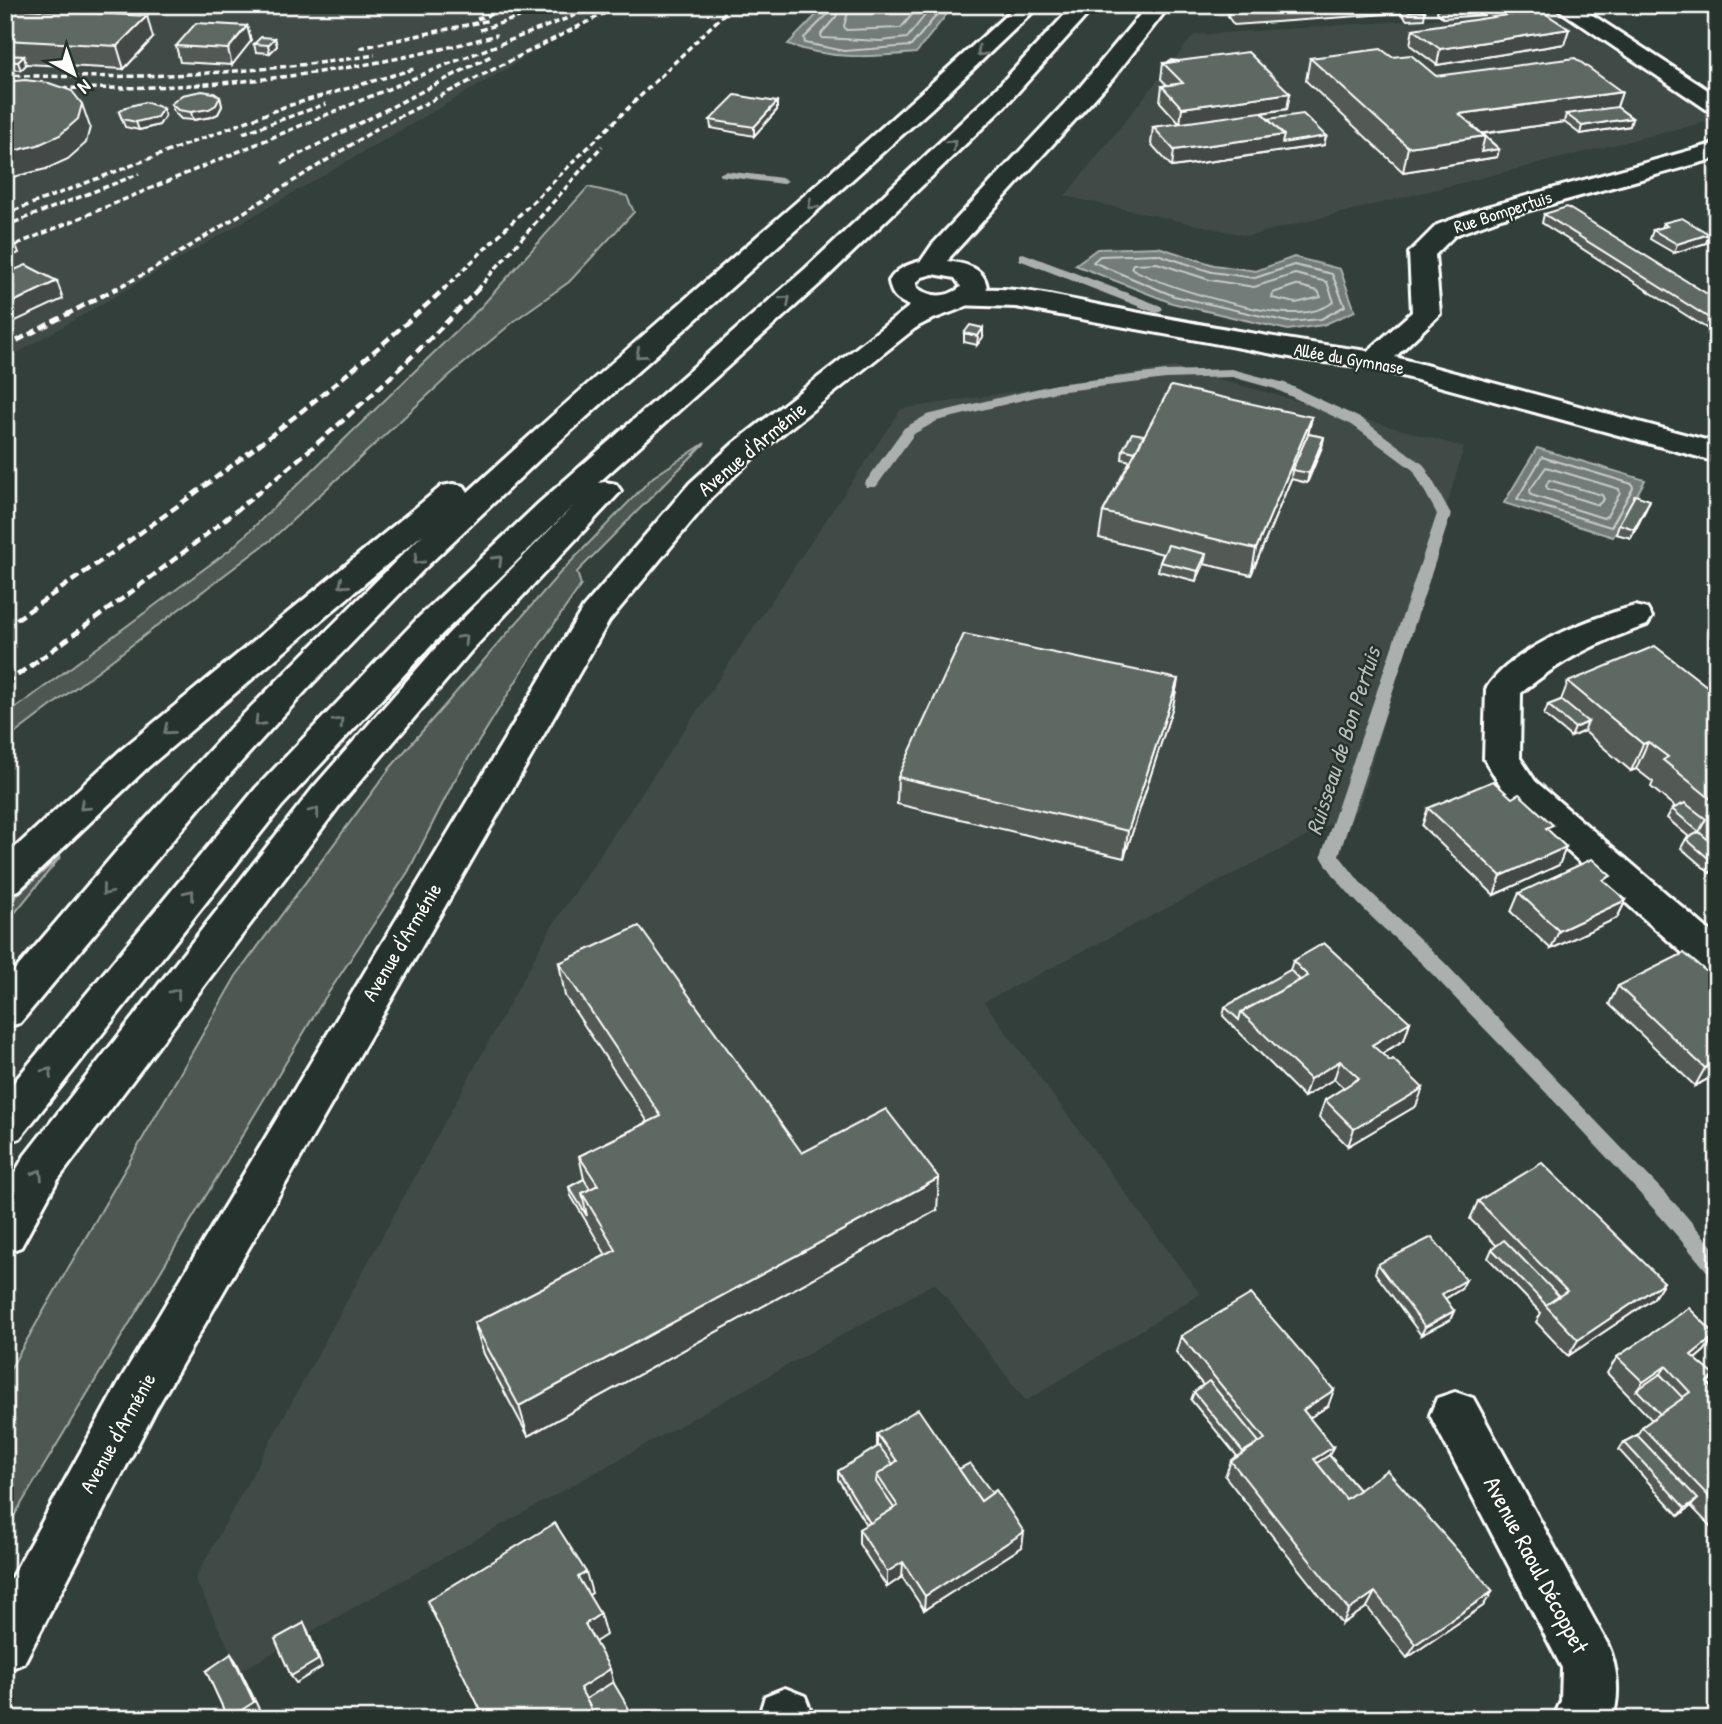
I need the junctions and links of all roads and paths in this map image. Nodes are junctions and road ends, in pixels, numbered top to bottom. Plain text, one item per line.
1 (1030, 5) edge
2 (1086, 5) edge
3 (1159, 5) edge
4 (1562, 5) edge
5 (1717, 106) edge
6 (1717, 150) edge
7 (958, 234) junction
8 (933, 266) junction
9 (943, 296) junction
10 (736, 346) junction
11 (1374, 360) junction
12 (592, 395) junction
13 (1717, 453) edge
14 (1635, 617) dead end
15 (5, 880) edge
16 (1717, 960) edge
17 (5, 1012) edge
18 (5, 1125) edge
19 (5, 1233) edge
20 (1455, 1415) dead end
21 (5, 1644) edge
22 (1581, 1719) edge

1 -> 12 main road
10 -> 2 main road
3 - 7 main road
4 - 5 main road
6 - 11 main road, Rue Bompertuis
7 - 8 main road
7 - 9 main road
8 - 9 main road, Allée du Gymnase
8 - 9 main road
9 - 11 main road, Allée du Gymnase
9 - 21 main road, Avenue d'Arménie
18 -> 10 main road
19 -> 10 main road
11 - 13 main road, Allée du Gymnase
12 -> 15 main road
12 -> 17 main road
14 - 16 main road
20 - 22 main road, Avenue Raoul Décoppet

